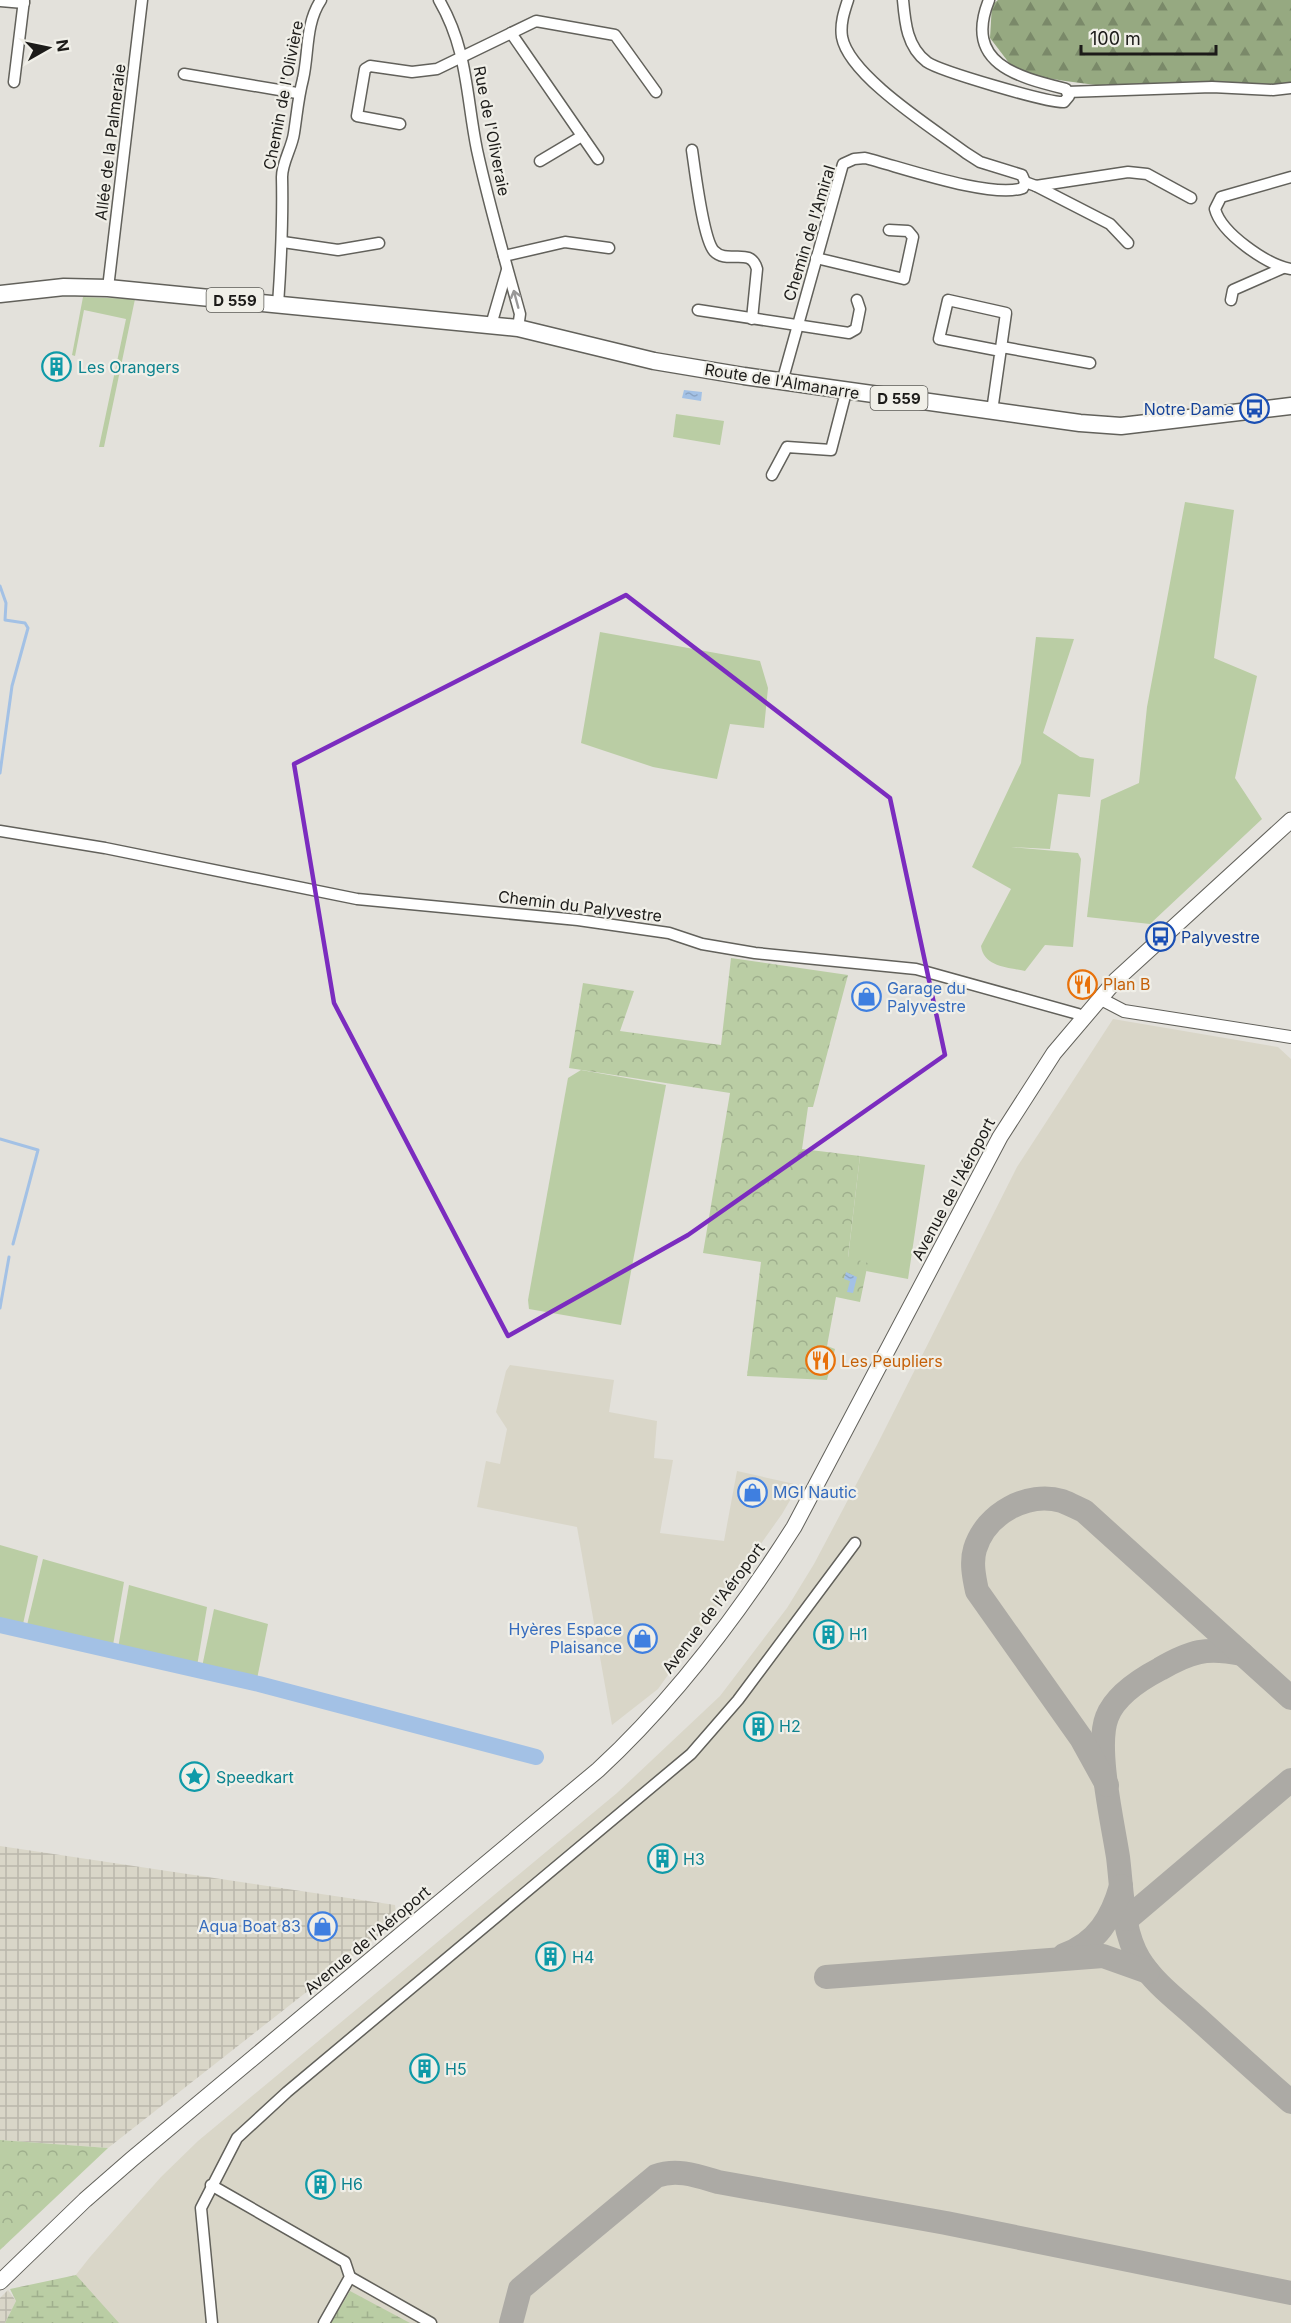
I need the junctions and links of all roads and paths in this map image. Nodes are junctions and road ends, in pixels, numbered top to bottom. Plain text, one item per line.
1 (142, 0) edge
2 (321, 0) edge
3 (439, 0) edge
4 (848, 0) edge
5 (903, 0) edge
6 (989, 0) edge
7 (0, 1) edge
8 (24, 2) edge
9 (511, 33) junction
10 (464, 58) junction
11 (183, 74) dead end
12 (14, 82) dead end
13 (1291, 88) edge
14 (656, 92) dead end
15 (1067, 92) junction
16 (297, 93) junction
17 (400, 124) dead end
18 (582, 136) junction
19 (692, 150) dead end
20 (598, 159) dead end
21 (540, 161) dead end
22 (1291, 177) edge
23 (1025, 182) junction
24 (1036, 186) junction
25 (1191, 198) dead end
26 (889, 230) dead end
27 (283, 242) junction
28 (380, 243) dead end
29 (1128, 243) dead end
30 (609, 248) dead end
31 (504, 256) junction
32 (816, 258) junction
33 (1287, 268) edge
34 (507, 270) junction
35 (108, 288) junction
36 (0, 294) edge
37 (857, 300) dead end
38 (1232, 300) dead end
39 (278, 305) junction
40 (698, 310) dead end
41 (752, 319) junction
42 (491, 325) junction
43 (796, 326) junction
44 (518, 328) junction
45 (1001, 349) junction
46 (1090, 363) dead end
47 (782, 382) junction
48 (846, 392) junction
49 (1291, 406) edge
50 (992, 411) junction
51 (772, 475) dead end
52 (1291, 820) edge
53 (0, 831) edge
54 (1100, 998) junction
55 (1082, 1018) junction
56 (1291, 1036) edge
57 (855, 1543) dead end
58 (211, 2185) junction
59 (350, 2277) junction
60 (0, 2282) edge
61 (212, 2323) edge
62 (324, 2323) edge
63 (431, 2323) edge

1 - 35 street, Allée de la Palmeraie
2 - 16 street, Chemin de l'Olivière
3 - 10 street, Rue de l'Oliveraie
4 - 23 street
5 - 15 street
6 - 15 street
7 - 8 street
8 - 12 street
9 - 10 street
9 - 14 street
9 - 18 street
10 - 17 street
10 - 31 street, Rue de l'Oliveraie
11 - 16 street
13 - 15 street
16 - 27 street, Chemin de l'Olivière
18 - 20 street
18 - 21 street
19 - 41 street
22 - 33 street
23 - 24 street
23 - 32 street, Chemin de l'Amiral
24 - 25 street
24 - 29 street
26 - 32 street
27 - 28 street
27 - 39 street, Chemin de l'Olivière
30 - 31 street
31 - 34 street, Rue de l'Oliveraie
32 - 43 street, Chemin de l'Amiral
33 - 38 street
34 - 42 street, Rue de l'Oliveraie
44 -> 34 street, Rue de l'Oliveraie
35 - 36 main road, D 559
35 - 39 main road, D 559
37 - 43 street
39 - 42 main road, D 559
40 - 41 street
41 - 43 street
42 - 44 main road, Route de l'Almanarre / D 559
43 - 47 street, Chemin de l'Amiral
44 - 47 main road, Route de l'Almanarre / D 559
45 - 45 street
45 - 46 street
45 - 50 street
47 - 48 main road, Route de l'Almanarre / D 559
48 - 50 main road, Route de l'Almanarre / D 559
48 - 51 street
49 - 50 main road, Route de l'Almanarre / D 559
52 - 54 main road, Avenue de l'Aéroport
53 - 55 street, Chemin du Palyvestre
54 - 55 main road, Avenue de l'Aéroport
54 - 56 street
55 - 60 main road, Avenue de l'Aéroport
57 - 58 street
58 - 59 street
58 - 61 street
59 - 62 street
59 - 63 street

